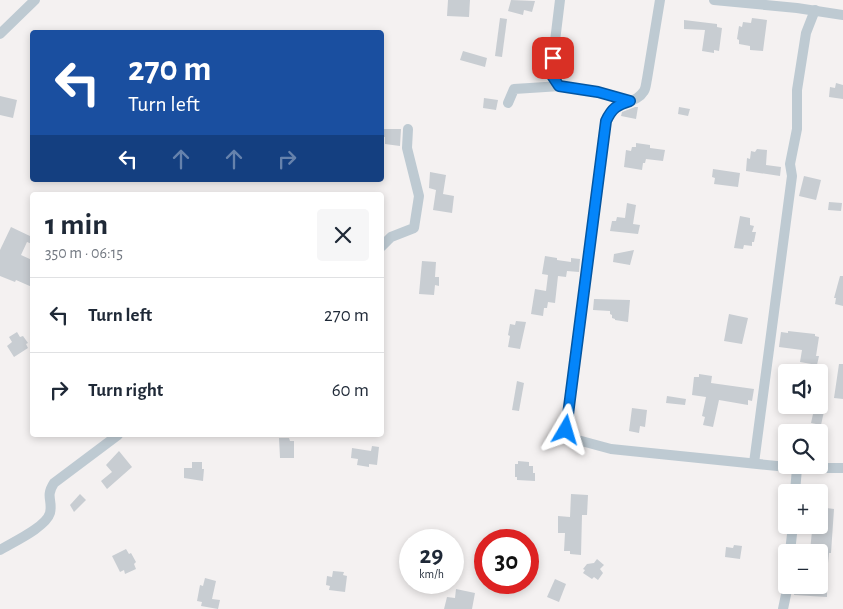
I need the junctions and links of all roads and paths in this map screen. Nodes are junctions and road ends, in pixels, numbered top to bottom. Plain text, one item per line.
1 (35, 0) edge
2 (560, 0) edge
3 (660, 0) edge
4 (714, 0) edge
5 (797, 4) edge
6 (815, 10) junction
7 (843, 15) edge
8 (0, 34) edge
9 (562, 86) junction
10 (630, 101) junction
11 (508, 103) dead end
12 (408, 129) dead end
13 (384, 244) edge
14 (115, 437) edge
15 (754, 463) junction
16 (778, 466) edge
17 (828, 468) edge
18 (843, 468) edge
19 (0, 550) edge
20 (786, 594) edge
21 (784, 609) edge

1 - 8 street
2 - 9 street
3 - 10 street
4 - 5 street
5 - 6 street
6 - 7 street
6 - 15 street
9 - 10 street
9 - 11 street
10 - 15 street
12 - 13 street
14 - 19 street
15 - 16 street
17 - 18 street
20 - 21 street

